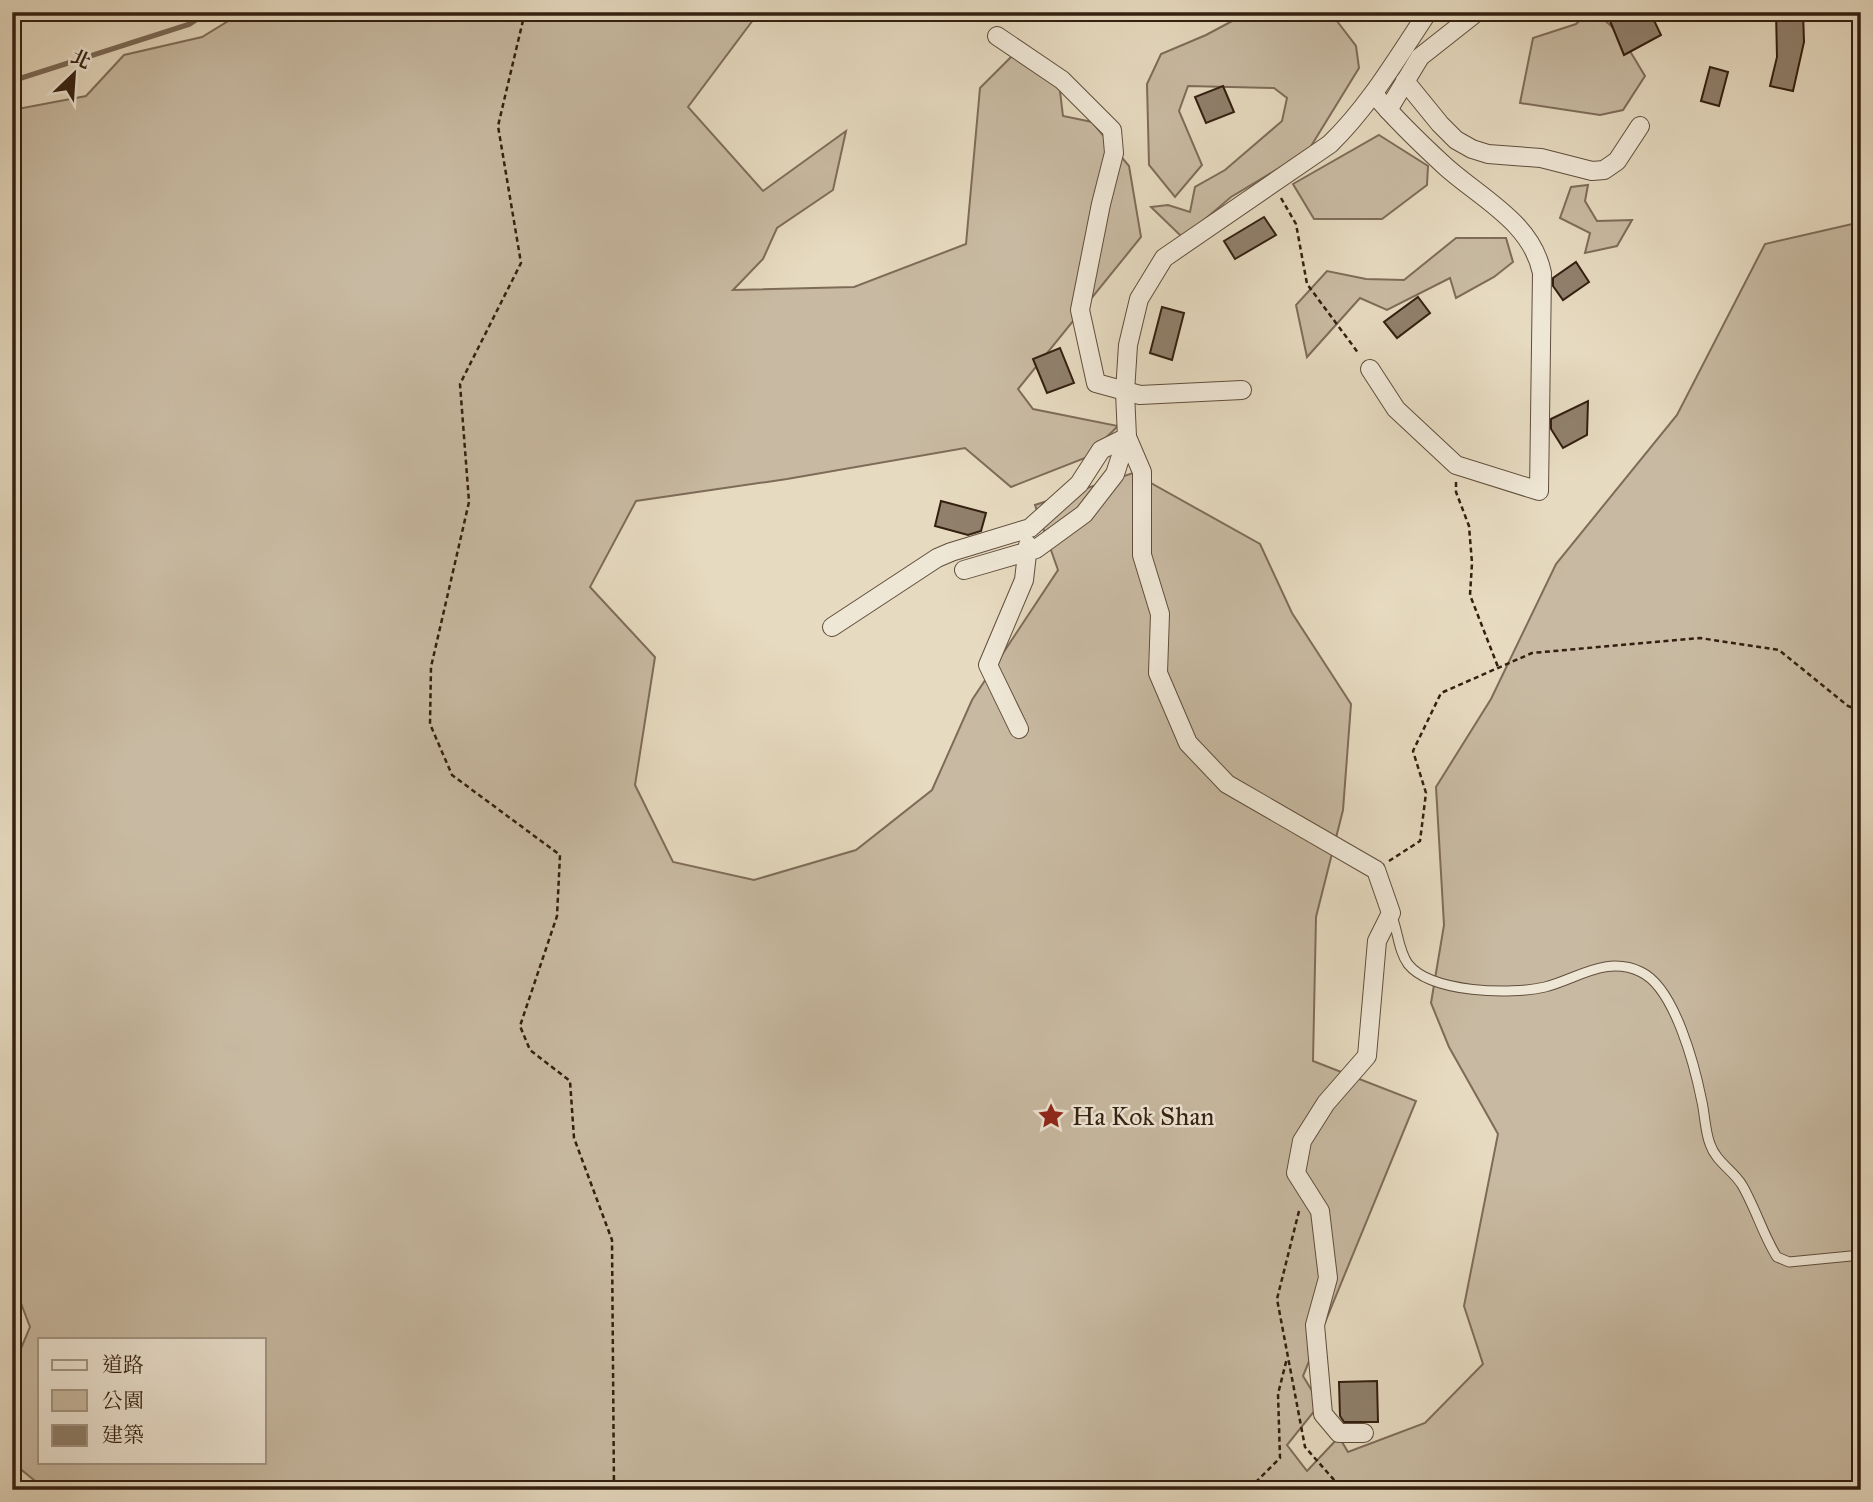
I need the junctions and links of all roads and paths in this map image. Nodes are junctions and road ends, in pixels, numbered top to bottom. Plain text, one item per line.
1 (525, 12) edge
2 (1428, 12) edge
3 (1477, 12) edge
4 (997, 36) dead end
5 (1405, 81) junction
6 (1374, 94) junction
7 (1388, 110) junction
8 (1640, 126) dead end
9 (1272, 183) junction
10 (1370, 369) joint
11 (1241, 390) dead end
12 (1125, 392) junction
13 (1127, 437) junction
14 (1456, 465) junction
15 (1030, 528) junction
16 (1027, 553) junction
17 (964, 570) dead end
18 (832, 627) dead end
19 (1498, 667) junction
20 (1861, 711) edge
21 (1019, 729) dead end
22 (1376, 870) junction
23 (1391, 913) junction
24 (1305, 1187) junction
25 (1861, 1255) edge
26 (1288, 1356) junction
27 (1364, 1433) dead end
28 (614, 1490) edge
29 (1252, 1490) edge
30 (1337, 1490) edge

1 - 28 path
2 - 6 street
3 - 5 street
4 - 12 street
5 - 7 street
5 - 8 street
6 - 7 street
6 - 9 street
7 - 14 street
9 - 10 path
9 - 12 street
10 - 14 street
11 - 12 street
12 - 13 street
13 - 15 street
13 - 16 street
13 - 22 street
14 - 19 path
15 - 16 street
15 - 18 street
16 - 17 street
16 - 21 street
19 - 20 path
19 - 22 path
22 - 23 street
23 - 24 street
23 - 25 lane
24 - 26 path
24 - 27 street
26 - 29 path
26 - 30 path

